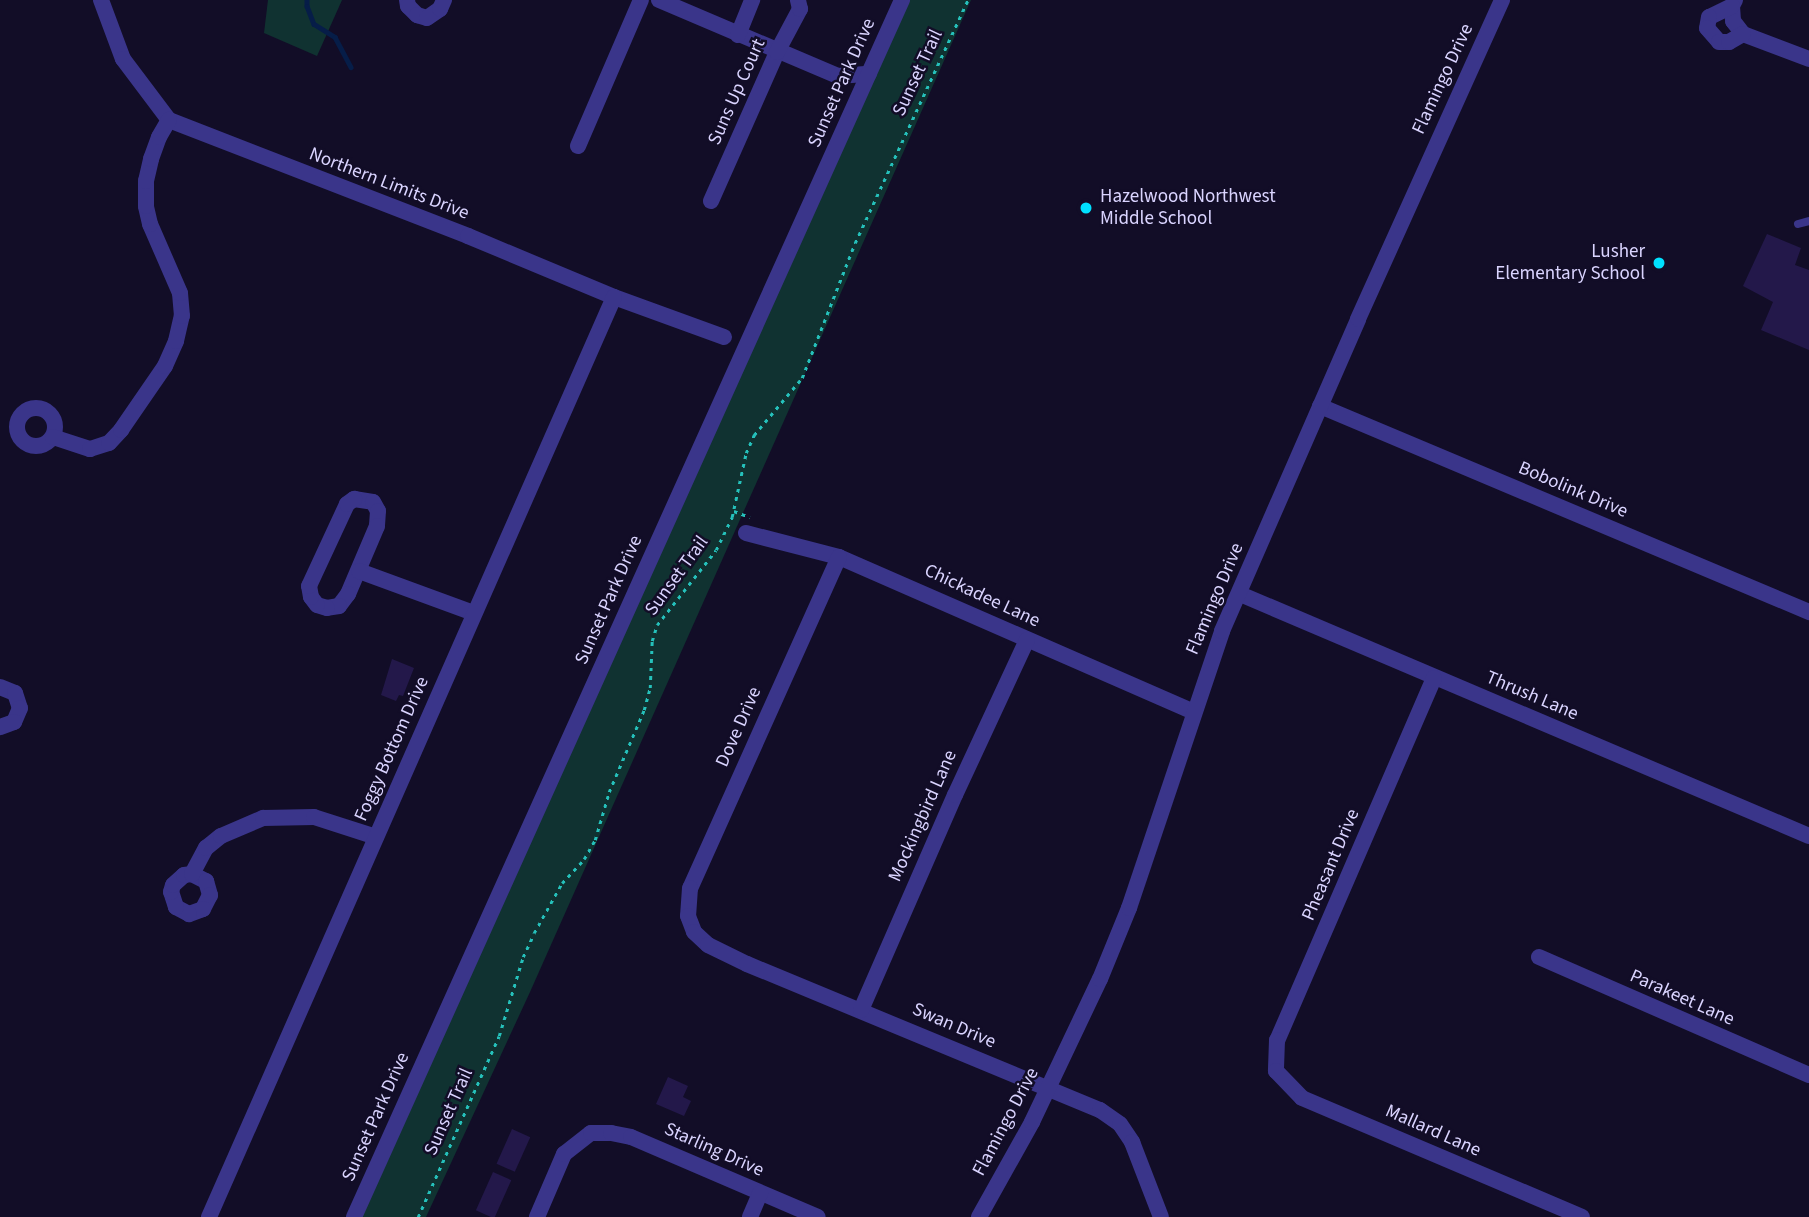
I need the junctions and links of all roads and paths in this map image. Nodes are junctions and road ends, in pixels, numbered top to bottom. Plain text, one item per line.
1 (101, 0) edge
2 (407, 0) edge
3 (444, 0) edge
4 (641, 0) edge
5 (659, 0) edge
6 (752, 0) edge
7 (798, 0) edge
8 (902, 0) edge
9 (968, 0) edge
10 (1502, 0) edge
11 (1736, 15) edge
12 (738, 35) junction
13 (777, 52) junction
14 (1809, 59) edge
15 (869, 74) junction
16 (169, 120) junction
17 (578, 146) dead end
18 (711, 201) dead end
19 (1809, 222) edge
20 (1798, 224) dead end
21 (614, 297) junction
22 (724, 337) dead end
23 (1320, 406) junction
24 (52, 437) dead end
25 (746, 533) dead end
26 (839, 557) junction
27 (359, 571) junction
28 (1240, 594) junction
29 (1809, 612) edge
30 (474, 614) junction
31 (1027, 640) junction
32 (1434, 678) junction
33 (0, 687) edge
34 (1194, 712) junction
35 (0, 727) edge
36 (1809, 836) edge
37 (376, 837) junction
38 (192, 874) dead end
39 (688, 916) joint
40 (1539, 957) dead end
41 (861, 1010) junction
42 (1276, 1071) joint
43 (1809, 1075) edge
44 (1048, 1088) junction
45 (760, 1193) junction
46 (209, 1217) edge
47 (354, 1217) edge
48 (418, 1217) edge
49 (537, 1217) edge
50 (750, 1217) edge
51 (818, 1217) edge
52 (979, 1217) edge
53 (1161, 1217) edge
54 (1582, 1217) edge

1 - 16 street
2 - 3 street
4 - 17 street
5 - 12 street
6 - 12 street, Suns Up Court
7 - 13 street, Suns Up Court
8 - 15 street, Sunset Park Drive
9 - 48 path, Sunset Trail
10 - 23 street, Flamingo Drive
11 - 14 street
12 - 13 street
13 - 15 street
13 - 18 street, Suns Up Court
15 - 47 street, Sunset Park Drive
16 - 21 street, Northern Limits Drive
16 - 24 street
19 - 20 lane
21 - 22 street, Northern Limits Drive
21 - 30 street, Foggy Bottom Drive
23 - 28 street, Flamingo Drive
23 - 29 street, Bobolink Drive
25 - 26 street, Chickadee Lane
26 - 31 street, Chickadee Lane
26 - 39 street, Dove Drive
27 - 27 street
27 - 30 street
28 - 32 street, Thrush Lane
28 - 34 street, Flamingo Drive
30 - 37 street, Foggy Bottom Drive
31 - 34 street, Chickadee Lane
31 - 41 street, Mockingbird Lane
32 - 36 street, Thrush Lane
32 - 42 street, Pheasant Drive
33 - 35 street
34 - 44 street, Flamingo Drive
37 - 38 street
37 - 46 street, Foggy Bottom Drive
39 - 41 street, Swan Drive
40 - 43 street, Parakeet Lane
41 - 44 street, Swan Drive
42 - 54 street, Mallard Lane
44 - 52 street, Flamingo Drive
44 - 53 street, Swan Drive
45 - 49 street, Starling Drive
45 - 50 street
45 - 51 street, Starling Drive

